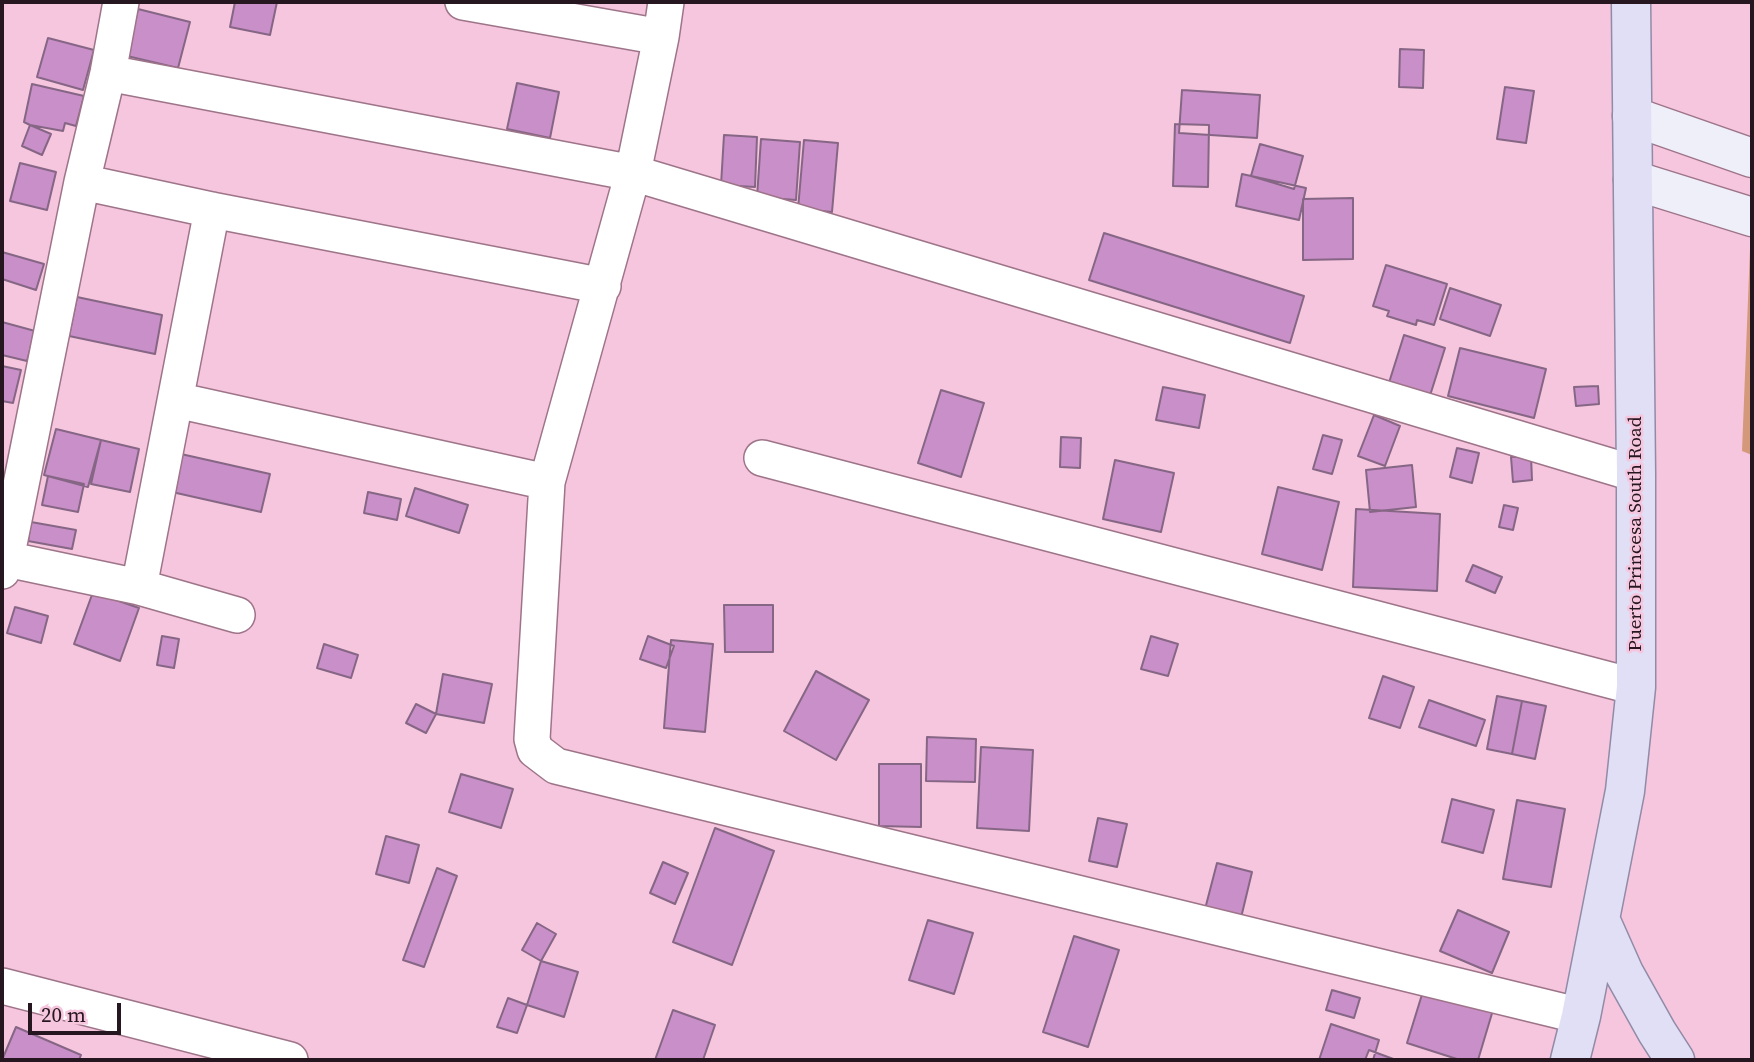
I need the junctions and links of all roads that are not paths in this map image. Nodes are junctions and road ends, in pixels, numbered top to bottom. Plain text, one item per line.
1 (121, 2) edge
2 (463, 2) edge
3 (666, 2) edge
4 (1631, 2) edge
5 (661, 37) junction
6 (108, 73) junction
7 (1632, 116) junction
8 (1752, 158) edge
9 (633, 173) junction
10 (1633, 180) junction
11 (82, 182) junction
12 (212, 210) junction
13 (1752, 217) edge
14 (603, 286) junction
15 (176, 400) junction
16 (762, 458) dead end
17 (1636, 474) junction
18 (547, 482) junction
19 (4, 565) edge
20 (139, 587) junction
21 (237, 615) dead end
22 (1636, 687) junction
23 (1600, 919) junction
24 (2, 986) edge
25 (1581, 1016) junction
26 (290, 1060) edge
27 (1570, 1060) edge
28 (1675, 1060) edge

1 - 6 street
2 - 5 street
3 - 5 street
4 - 7 main road, Puerto Princesa South Road
5 - 9 street
6 - 9 street
6 - 11 street
7 - 8 street
7 - 10 main road, Puerto Princesa South Road
9 - 14 street
9 - 17 street
10 - 13 street
10 - 17 main road, Puerto Princesa South Road
11 - 12 street
11 - 19 street
12 - 14 street
12 - 15 street
14 - 18 street
15 - 18 street
15 - 20 street
16 - 22 street
17 - 22 main road, Puerto Princesa South Road
18 - 25 street
19 - 20 street
20 - 21 street
22 - 23 main road, Puerto Princesa South Road
23 - 25 main road, Puerto Princesa South Road
23 - 28 main road
24 - 26 street
25 - 27 main road, Puerto Princesa South Road

